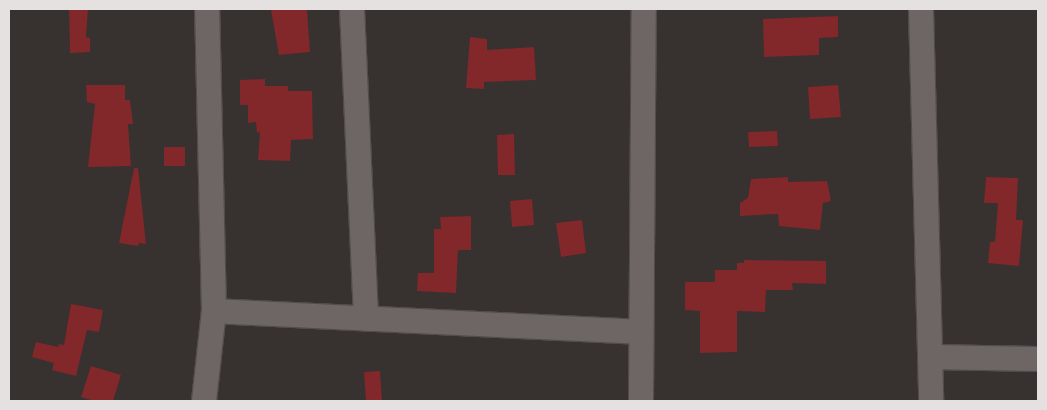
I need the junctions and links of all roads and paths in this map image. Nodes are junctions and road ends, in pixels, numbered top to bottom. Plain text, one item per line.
1 (207, 9) edge
2 (352, 9) edge
3 (644, 9) edge
4 (921, 9) edge
5 (214, 311) junction
6 (366, 319) junction
7 (640, 332) junction
8 (930, 357) junction
9 (1038, 359) edge
10 (204, 401) edge
11 (640, 401) edge
12 (931, 401) edge

1 - 5 street
2 - 6 street
3 - 7 street
4 - 8 street
5 - 6 street
5 - 10 street
6 - 7 street
7 - 11 street
8 - 9 street
8 - 12 street

